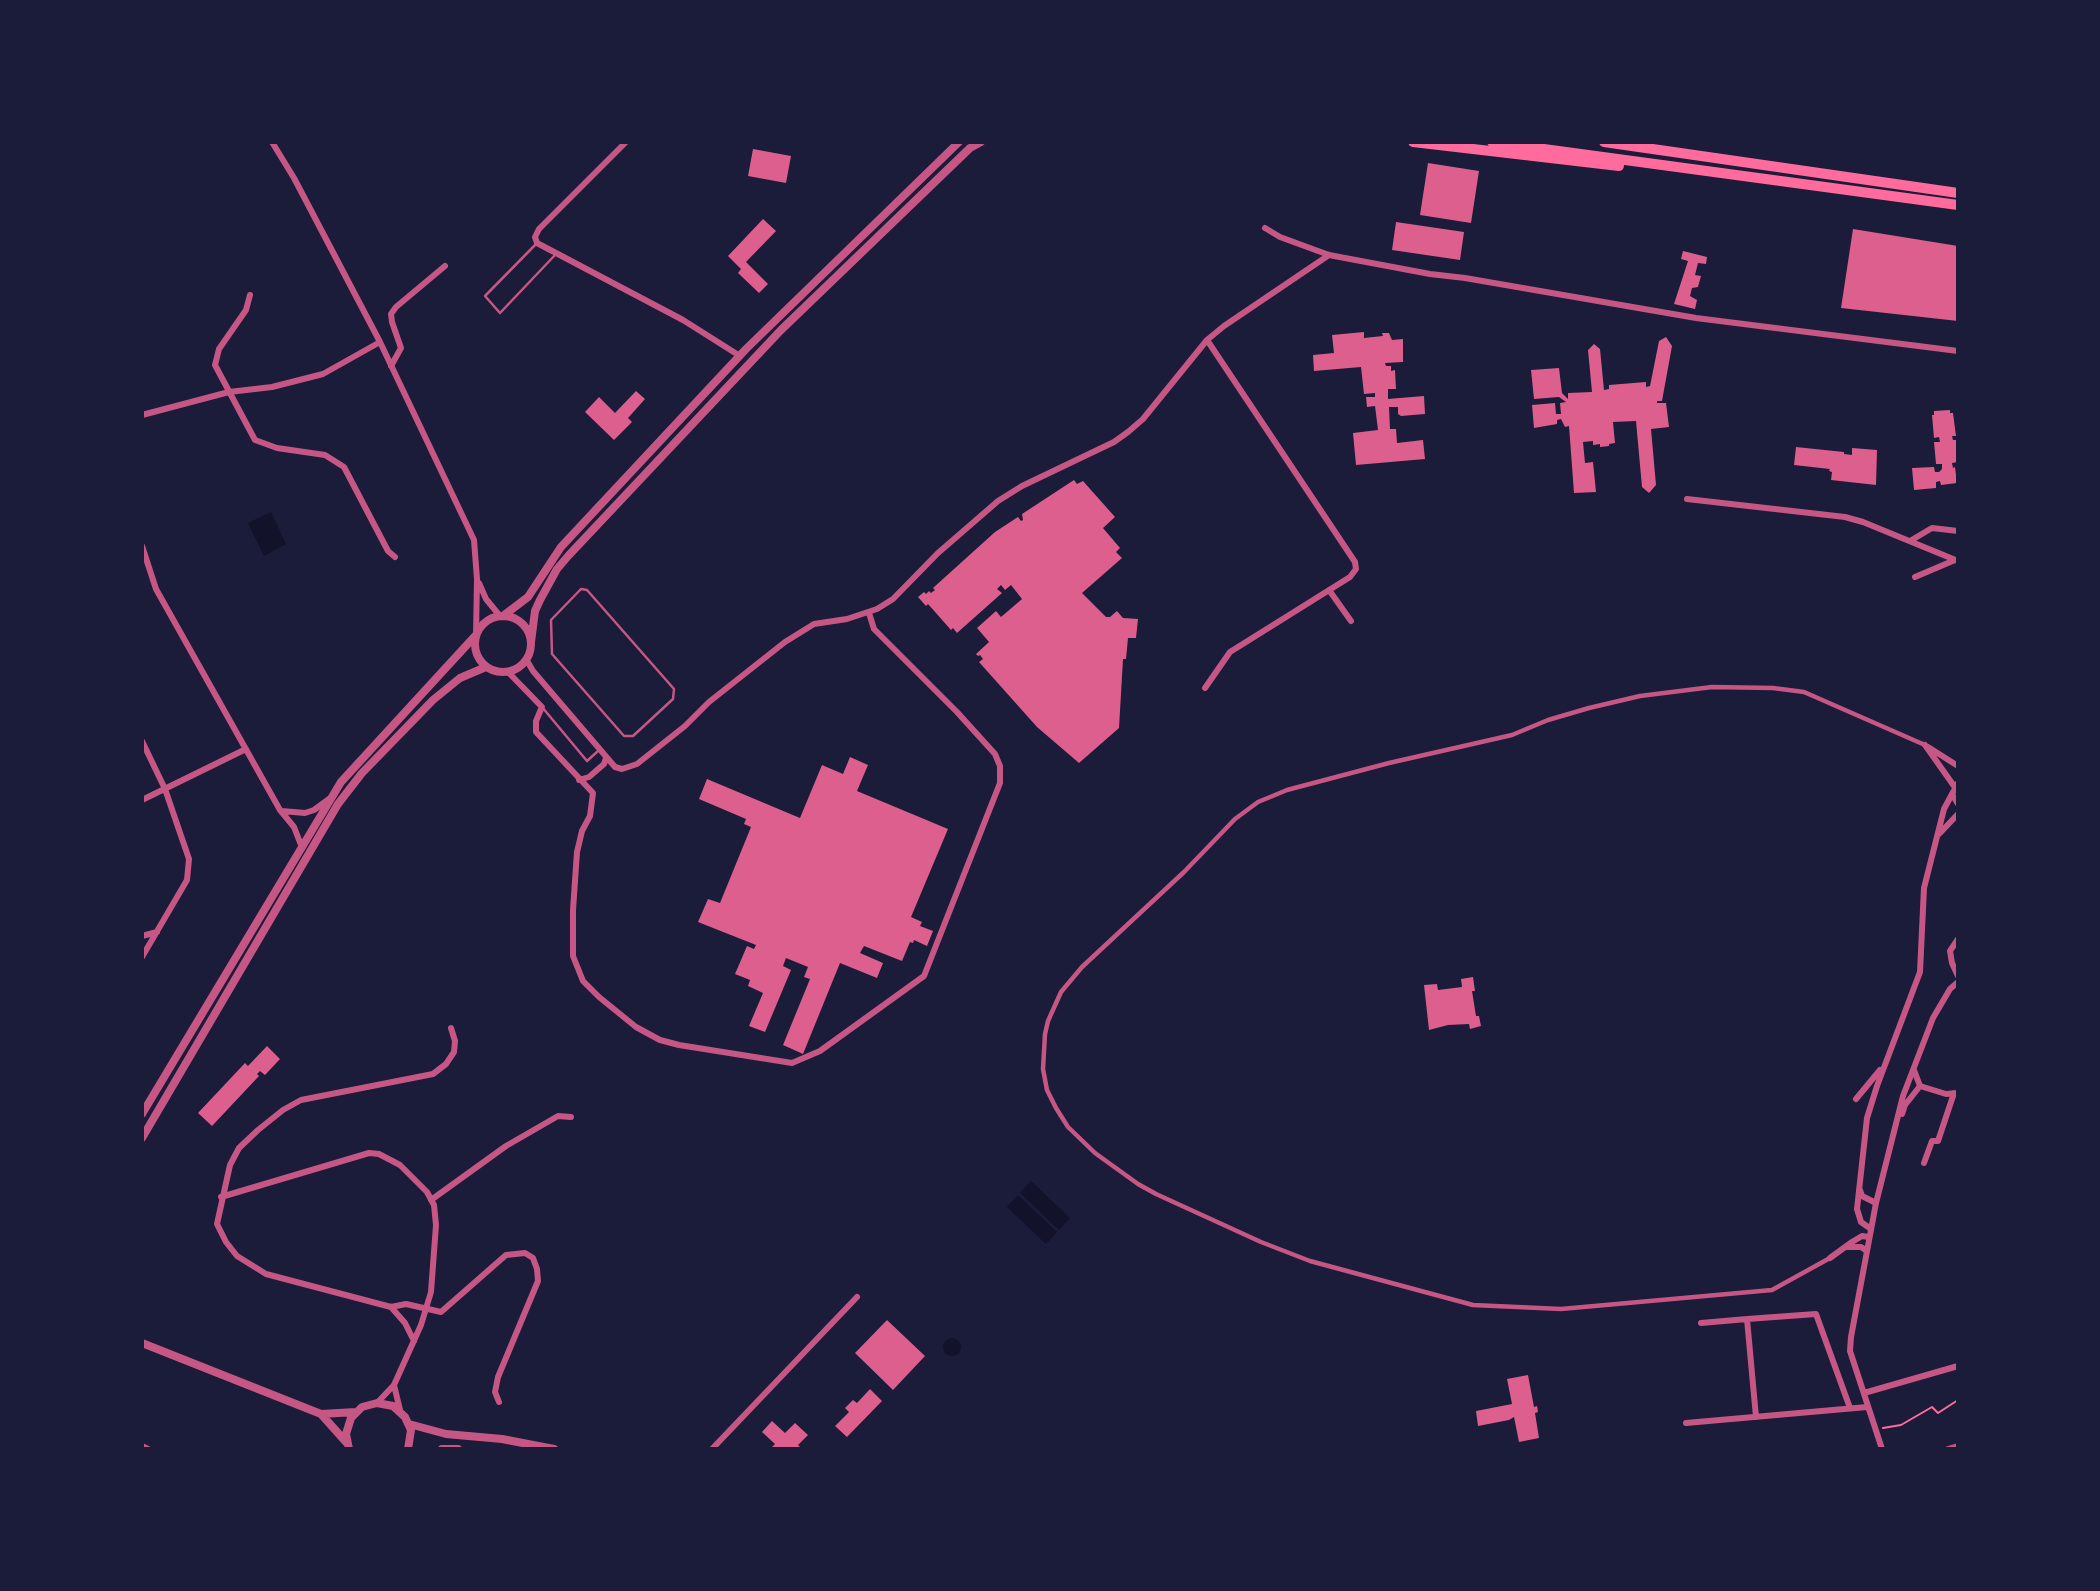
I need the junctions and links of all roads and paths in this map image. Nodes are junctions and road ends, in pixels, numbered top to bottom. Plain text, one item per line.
1 (272, 142) edge
2 (626, 142) edge
3 (959, 142) edge
4 (981, 142) edge
5 (1413, 142) edge
6 (1492, 142) edge
7 (1604, 142) edge
8 (1626, 143) edge
9 (1642, 162) junction
10 (1958, 192) edge
11 (1958, 205) edge
12 (1265, 228) dead end
13 (537, 243) junction
14 (556, 254) junction
15 (1329, 255) junction
16 (445, 266) dead end
17 (250, 295) dead end
18 (1207, 340) junction
19 (380, 342) junction
20 (1958, 351) edge
21 (740, 356) junction
22 (391, 366) junction
23 (229, 393) junction
24 (142, 415) edge
25 (1687, 499) dead end
26 (1958, 531) edge
27 (1910, 541) junction
28 (142, 546) edge
29 (395, 557) dead end
30 (1957, 560) edge
31 (1914, 576) dead end
32 (477, 579) junction
33 (1329, 590) junction
34 (869, 613) junction
35 (501, 616) junction
36 (1351, 621) dead end
37 (476, 635) junction
38 (531, 642) junction
39 (526, 659) junction
40 (486, 667) junction
41 (508, 672) junction
42 (1205, 688) dead end
43 (542, 708) junction
44 (615, 726) joint
45 (142, 741) edge
46 (1925, 745) junction
47 (246, 749) junction
48 (598, 750) junction
49 (606, 758) junction
50 (1958, 766) edge
51 (579, 780) junction
52 (1956, 784) edge
53 (165, 789) junction
54 (334, 794) junction
55 (1952, 794) junction
56 (142, 800) edge
57 (1958, 804) edge
58 (280, 810) junction
59 (1958, 814) edge
60 (1938, 835) junction
61 (301, 845) junction
62 (157, 932) junction
63 (142, 936) edge
64 (1958, 939) edge
65 (142, 957) edge
66 (1958, 976) edge
67 (1958, 982) edge
68 (451, 1028) dead end
69 (1885, 1063) junction
70 (1913, 1068) junction
71 (1920, 1086) junction
72 (1956, 1093) edge
73 (1856, 1100) dead end
74 (142, 1114) edge
75 (571, 1117) dead end
76 (1899, 1118) junction
77 (142, 1138) edge
78 (1924, 1163) dead end
79 (1859, 1188) junction
80 (221, 1197) junction
81 (431, 1200) junction
82 (1876, 1203) junction
83 (1858, 1212) junction
84 (1874, 1216) junction
85 (1870, 1233) junction
86 (1847, 1247) junction
87 (1867, 1251) junction
88 (1830, 1258) joint
89 (858, 1297) dead end
90 (391, 1307) junction
91 (426, 1308) junction
92 (1747, 1319) junction
93 (1701, 1324) dead end
94 (414, 1342) junction
95 (144, 1345) edge
96 (1958, 1366) edge
97 (394, 1385) junction
98 (1864, 1393) junction
99 (1958, 1400) edge
100 (499, 1402) dead end
101 (377, 1403) junction
102 (1867, 1407) junction
103 (1850, 1408) junction
104 (400, 1410) junction
105 (356, 1412) junction
106 (321, 1414) junction
107 (1756, 1416) junction
108 (1686, 1423) dead end
109 (409, 1424) junction
110 (1875, 1429) junction
111 (347, 1445) edge
112 (142, 1446) edge
113 (1958, 1446) edge
114 (148, 1449) edge
115 (408, 1449) edge
116 (442, 1449) edge
117 (458, 1449) edge
118 (554, 1449) edge
119 (712, 1449) edge
120 (1882, 1449) edge
121 (1948, 1449) edge

1 - 19 street
2 - 13 street
3 - 21 street
4 - 38 street
5 - 9 highway
6 - 9 highway
7 - 8 highway
8 - 10 highway
9 - 11 highway
12 - 15 street
13 - 14 street
13 - 14 lane
14 - 21 street
15 - 18 street
15 - 20 street
16 - 22 street
17 - 23 street
18 - 33 street
18 - 34 street
19 - 22 street
19 - 23 street
21 - 35 street
22 - 32 street
23 - 24 street
23 - 29 street
25 - 27 street
26 - 27 street
27 - 30 street
28 - 47 street
30 - 31 street
32 - 35 street
32 - 37 street
33 - 36 street
33 - 42 street
34 - 49 street
34 - 51 street
35 - 37 street
35 - 38 street
37 - 40 street
37 - 54 street
38 - 39 street
39 - 41 street
39 - 48 street
40 - 41 street
40 - 77 street
41 - 43 street
43 - 48 lane
43 - 51 street
44 - 44 lane
45 - 53 street
46 - 50 street
46 - 52 street
46 - 88 street
47 - 53 street
47 - 58 street
48 - 49 street
49 - 51 street
52 - 55 street
53 - 56 street
53 - 62 street
54 - 58 street
54 - 61 street
55 - 57 street
55 - 60 street
58 - 61 street
59 - 60 street
60 - 69 street
61 - 74 street
62 - 63 street
62 - 65 street
64 - 66 street
67 - 70 street
68 - 80 street
69 - 73 street
69 - 79 street
70 - 71 street
70 - 76 street
71 - 72 street
71 - 76 street
72 - 78 street
75 - 81 street
76 - 82 street
79 - 82 street
79 - 83 street
80 - 81 street
80 - 90 street
81 - 91 street
82 - 84 street
83 - 84 street
83 - 85 street
84 - 85 street
85 - 86 street
85 - 87 street
86 - 87 street
86 - 88 street
87 - 98 street
89 - 119 street
90 - 91 street
90 - 94 street
91 - 94 street
91 - 100 street
92 - 93 street
92 - 103 street
92 - 107 street
94 - 97 street
95 - 106 street
96 - 98 street
97 - 101 street
97 - 104 street
98 - 102 street
99 - 110 path
101 - 104 street
101 - 105 street
102 - 103 street
102 - 110 street
103 - 107 street
104 - 109 street
105 - 106 street
105 - 111 street
106 - 111 street
107 - 108 street
109 - 115 street
109 - 118 street
110 - 120 street
112 - 114 street
113 - 121 street
116 - 117 street

